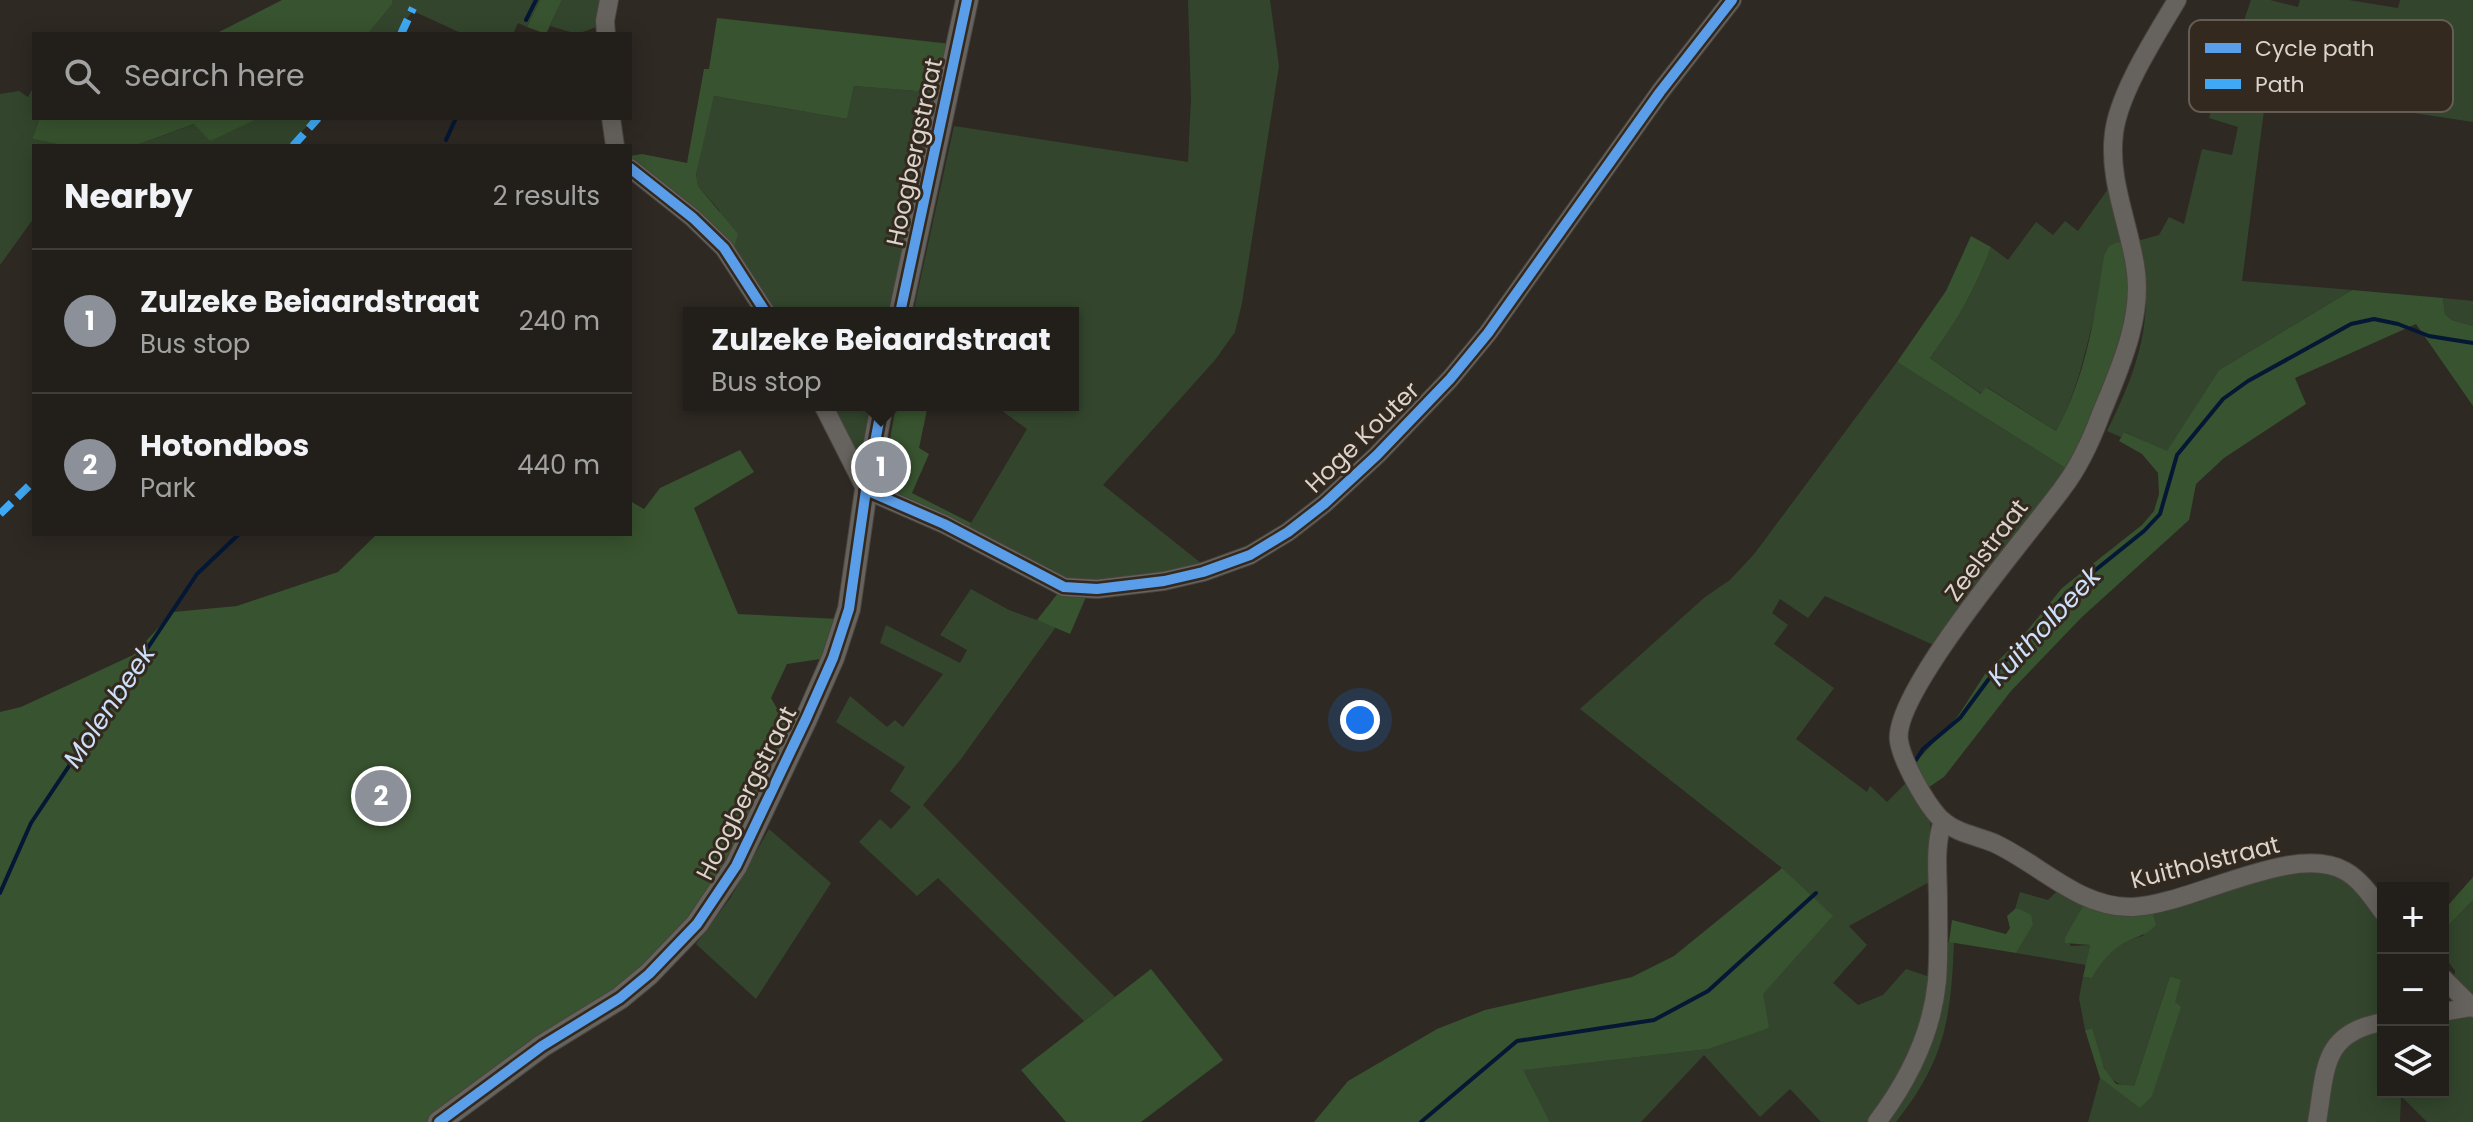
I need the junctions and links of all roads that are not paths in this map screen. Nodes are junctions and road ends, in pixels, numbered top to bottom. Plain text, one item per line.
1 (609, 0) edge
2 (967, 0) edge
3 (1732, 0) edge
4 (2177, 0) edge
5 (606, 32) edge
6 (611, 120) edge
7 (615, 144) edge
8 (632, 170) edge
9 (762, 307) edge
10 (901, 307) edge
11 (826, 411) edge
12 (881, 411) edge
13 (866, 490) junction
14 (1943, 821) junction
15 (2377, 905) edge
16 (2449, 984) edge
17 (2472, 1008) edge
18 (2449, 1011) edge
19 (2377, 1024) edge
20 (439, 1122) edge
21 (1877, 1122) edge
22 (2317, 1122) edge

1 - 5 street
2 - 10 street, Hoogbergstraat
3 - 13 street, Hoge Kouter
4 - 14 street, Zeelstraat
6 - 7 street
8 - 9 street
11 - 13 street
12 - 13 street, Hoogbergstraat
13 - 20 street, Hoogbergstraat
14 - 15 street, Kuitholstraat
14 - 21 street
16 - 17 street
17 - 18 street
19 - 22 street

